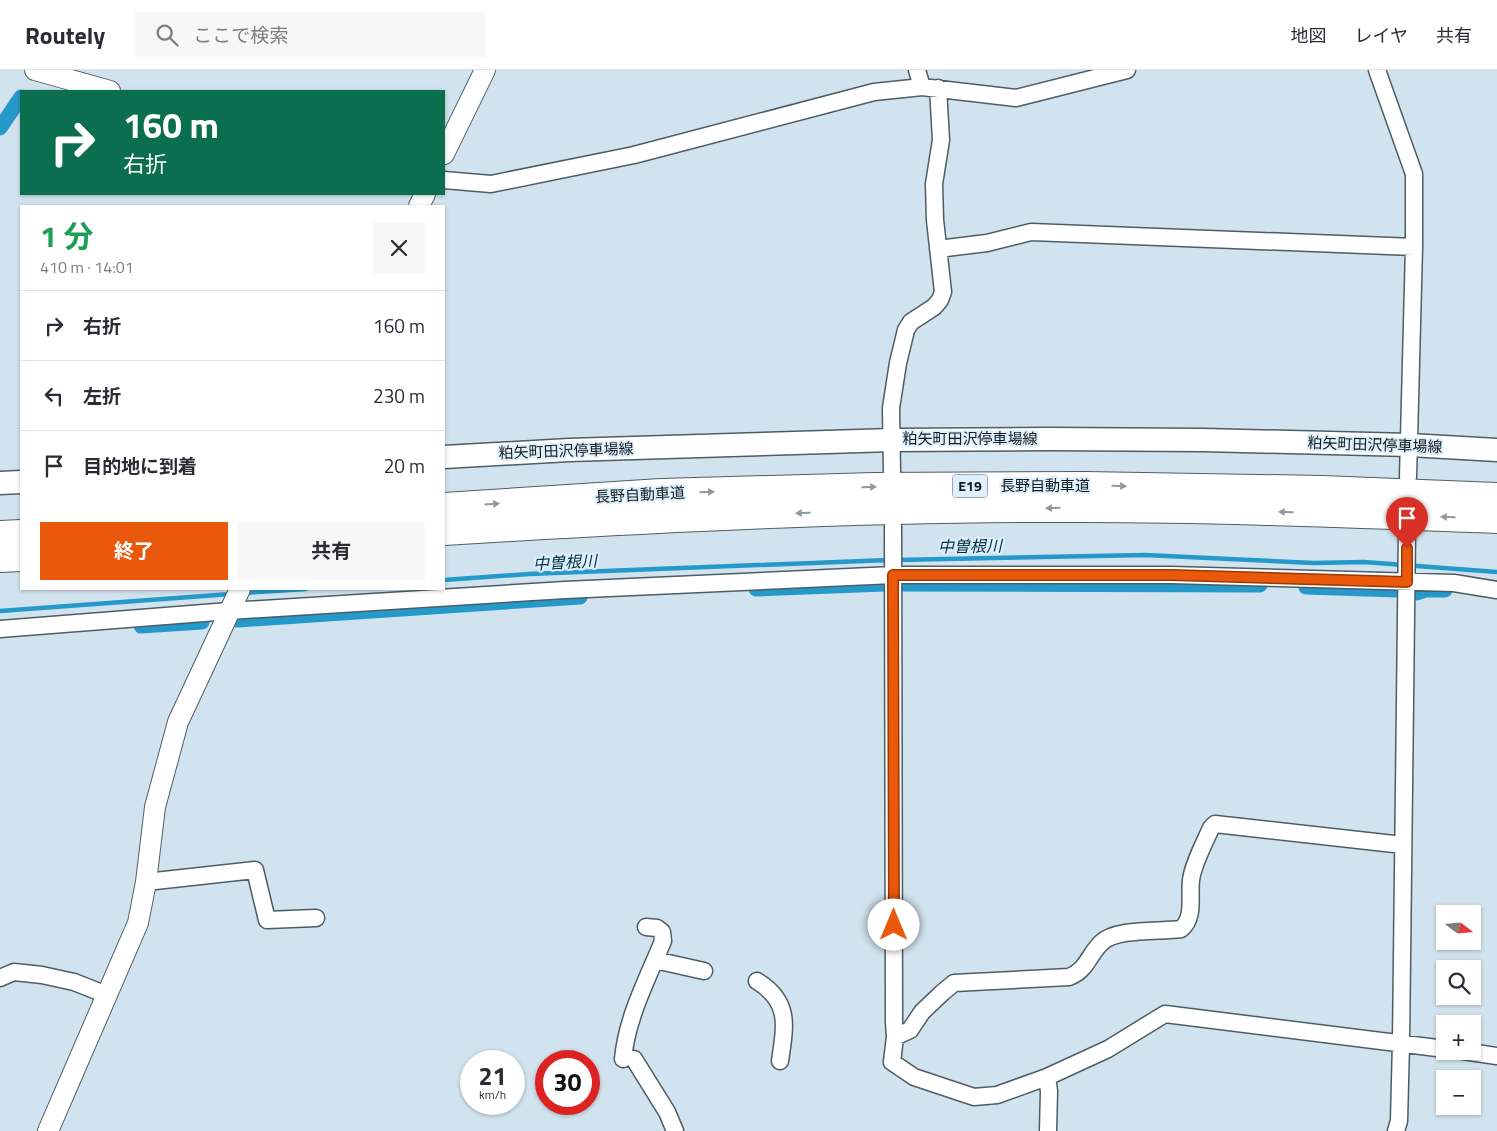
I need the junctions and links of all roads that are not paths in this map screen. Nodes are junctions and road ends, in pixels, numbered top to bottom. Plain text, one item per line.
1 (35, 70) edge
2 (485, 70) edge
3 (917, 70) edge
4 (1127, 70) edge
5 (1377, 70) edge
6 (930, 88) junction
7 (106, 90) edge
8 (445, 152) edge
9 (445, 180) edge
10 (1414, 247) junction
11 (938, 249) junction
12 (892, 440) junction
13 (1410, 445) junction
14 (1497, 450) edge
15 (445, 457) edge
16 (892, 472) dead end
17 (1408, 477) dead end
18 (20, 482) edge
19 (0, 483) edge
20 (1497, 497) edge
21 (445, 507) edge
22 (1497, 519) edge
23 (893, 526) dead end
24 (445, 531) edge
25 (1407, 531) dead end
26 (20, 534) edge
27 (0, 535) edge
28 (20, 557) edge
29 (0, 558) edge
30 (893, 575) junction
31 (1407, 582) junction
32 (240, 590) edge
33 (1497, 590) edge
34 (229, 611) junction
35 (0, 629) edge
36 (1403, 845) junction
37 (146, 882) junction
38 (316, 918) dead end
39 (646, 927) dead end
40 (655, 960) junction
41 (704, 971) dead end
42 (0, 978) edge
43 (757, 981) dead end
44 (107, 996) junction
45 (895, 1037) junction
46 (1401, 1043) junction
47 (1436, 1048) edge
48 (1481, 1054) edge
49 (1497, 1056) edge
50 (780, 1061) dead end
51 (1048, 1077) junction
52 (48, 1131) edge
53 (675, 1131) edge
54 (1048, 1131) edge
55 (1396, 1131) edge

1 - 7 street
2 - 8 street
3 - 6 street
4 - 6 street
5 - 10 street
6 - 9 street
6 - 11 street
10 - 11 street
10 - 13 street
11 - 12 street
12 - 13 main road, 粕矢町田沢停車場線
12 - 15 main road, 粕矢町田沢停車場線
12 - 16 street
13 - 14 main road, 粕矢町田沢停車場線
13 - 17 street
18 - 19 main road
21 -> 20 highway, 長野自動車道 / E19
22 -> 24 highway, 長野自動車道 / E19
23 - 30 street
25 - 31 street
26 - 27 highway
28 - 29 highway
30 - 31 street
30 - 34 street
30 - 45 street
31 - 33 street
31 - 36 street
32 - 34 street
34 - 35 street
34 - 37 street
36 - 45 street
36 - 46 street
37 - 38 street
37 - 44 street
39 - 40 street
40 - 41 street
40 - 53 street
42 - 44 street
43 - 50 street
44 - 52 street
45 - 51 street
46 - 47 street
46 - 51 street
46 - 55 street
48 - 49 street
51 - 54 street

